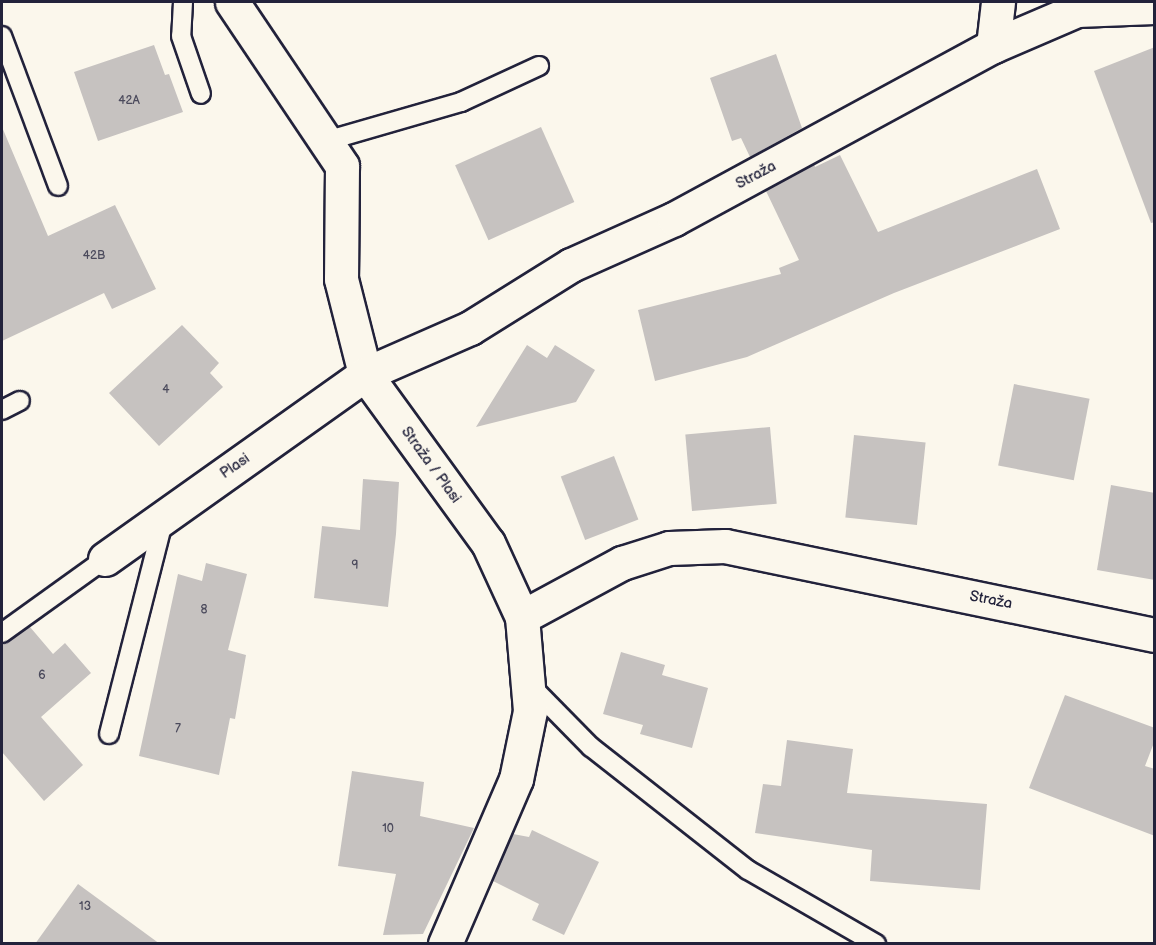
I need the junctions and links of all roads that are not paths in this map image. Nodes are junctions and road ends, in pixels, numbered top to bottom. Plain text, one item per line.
1 (183, 2) edge
2 (232, 2) edge
3 (998, 2) edge
4 (1155, 7) edge
5 (2, 36) edge
6 (993, 46) junction
7 (539, 66) dead end
8 (201, 94) dead end
9 (326, 141) junction
10 (58, 186) dead end
11 (365, 374) junction
12 (20, 401) dead end
13 (2, 410) edge
14 (164, 516) junction
15 (105, 559) joint
16 (522, 617) junction
17 (2, 633) edge
18 (1155, 635) edge
19 (527, 682) junction
20 (110, 734) dead end
21 (864, 941) edge
22 (445, 944) edge

1 - 8 lane
2 - 9 street, Straža / Plasi
3 - 6 street
4 - 6 street, Straža
5 - 10 lane
6 - 11 street, Straža
7 - 9 lane
9 - 11 street, Straža / Plasi
11 - 14 street, Plasi
11 - 16 street, Straža / Plasi
12 - 13 lane
14 - 15 street, Plasi
14 - 20 lane
15 - 17 lane
16 - 18 street, Straža
16 - 19 street, Straža / Plasi
19 - 21 lane
19 - 22 street, Straža / Plasi

